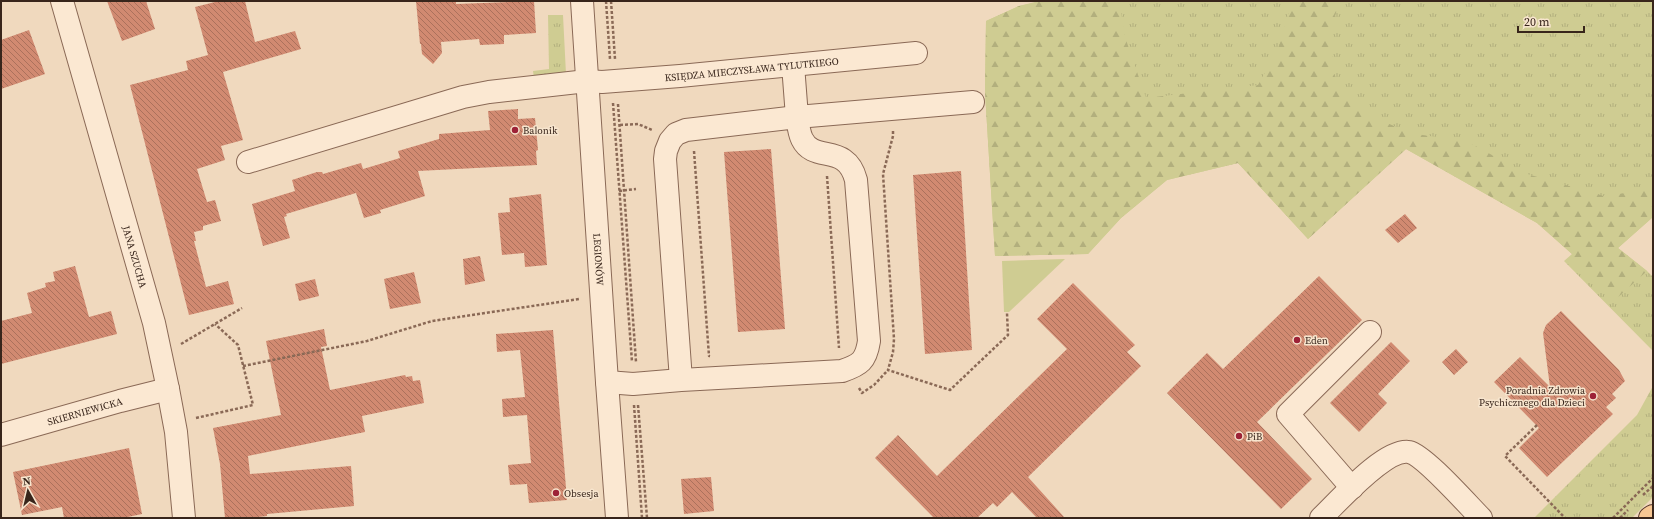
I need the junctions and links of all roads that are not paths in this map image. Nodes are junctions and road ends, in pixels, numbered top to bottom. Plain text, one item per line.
1 (62, 1) edge
2 (582, 1) edge
3 (916, 53) dead end
4 (793, 66) junction
5 (587, 81) junction
6 (973, 102) dead end
7 (797, 117) junction
8 (248, 162) dead end
9 (1370, 332) dead end
10 (681, 380) junction
11 (607, 382) junction
12 (168, 389) junction
13 (1, 435) edge
14 (1352, 488) junction
15 (1653, 516) edge
16 (184, 518) edge
17 (617, 518) edge
18 (1320, 518) edge
19 (1481, 518) edge
20 (1650, 518) edge

1 - 12 street, JANA SZUCHA
2 - 5 street, LEGIONÓW
3 - 4 street, KSIĘDZA MIECZYSŁAWA TYLUTKIEGO
4 - 5 street, KSIĘDZA MIECZYSŁAWA TYLUTKIEGO
4 - 7 street
5 - 8 street, KSIĘDZA MIECZYSŁAWA TYLUTKIEGO
5 - 11 street, LEGIONÓW
6 - 7 street
7 - 10 street
7 - 10 street
9 - 14 street
10 - 11 street
11 - 17 street, LEGIONÓW
12 - 13 street, SKIERNIEWICKA
12 - 16 street, JANA SZUCHA
14 - 18 street
14 - 19 street
15 - 20 main road

